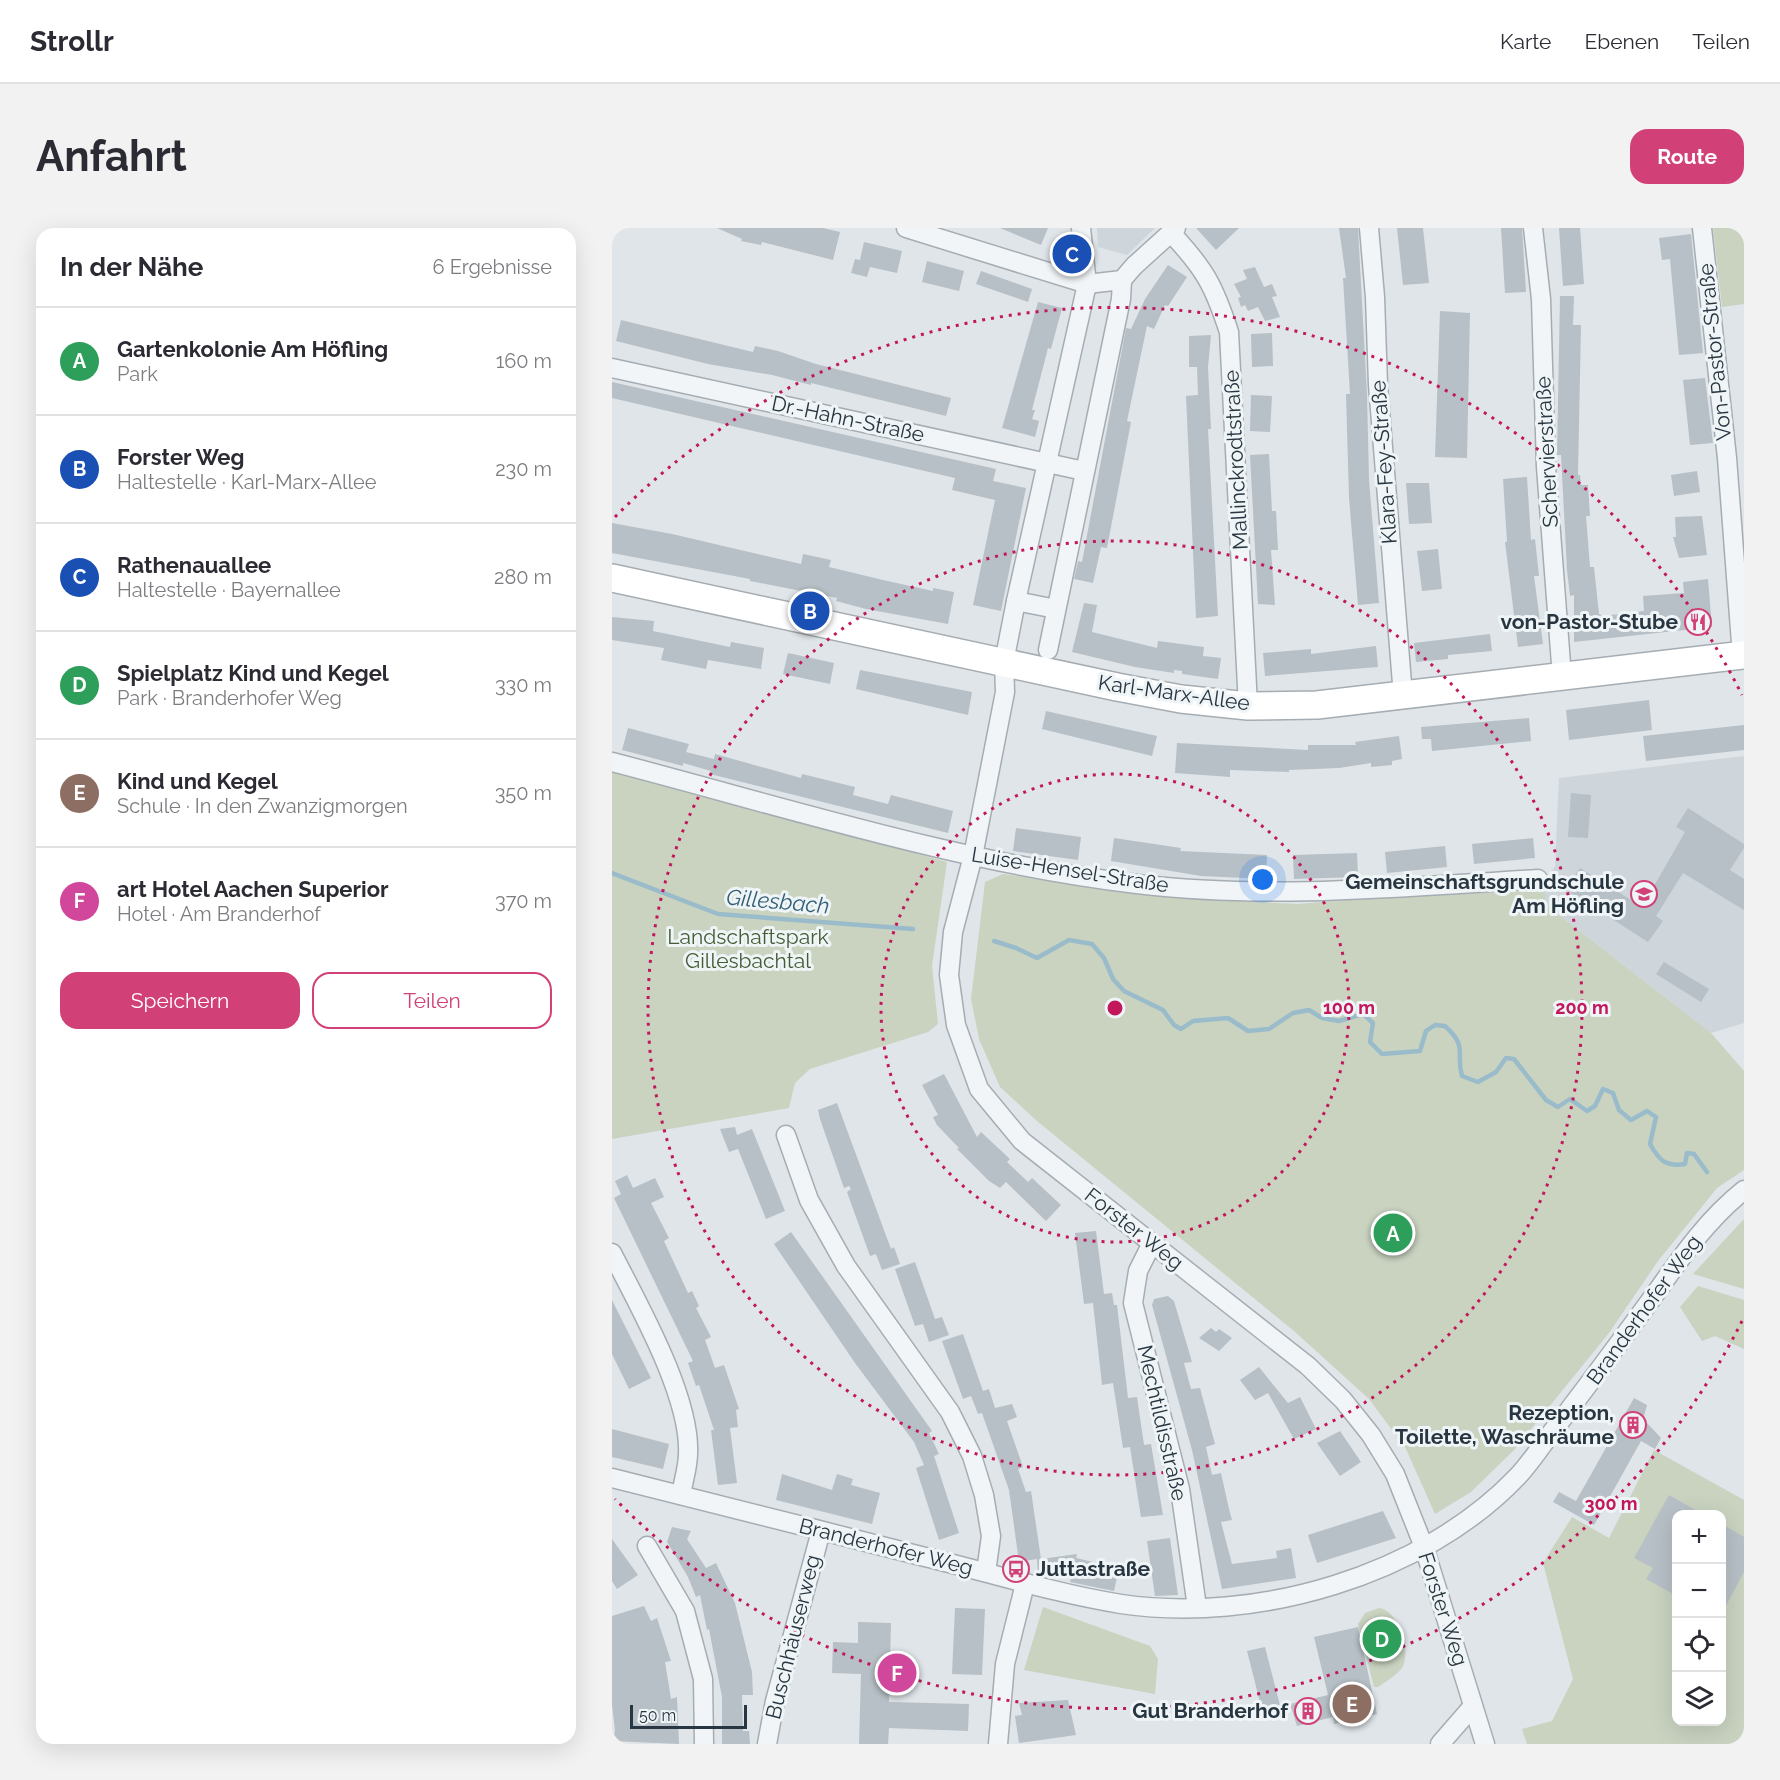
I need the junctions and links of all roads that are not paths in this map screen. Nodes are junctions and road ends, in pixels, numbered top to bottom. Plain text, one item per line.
1 (906, 228) edge
2 (1081, 228) edge
3 (1369, 228) edge
4 (1533, 228) edge
5 (1702, 228) edge
6 (1174, 230) edge
7 (1122, 280) junction
8 (1087, 284) junction
9 (612, 368) edge
10 (1735, 458) edge
11 (1046, 462) junction
12 (1084, 471) junction
13 (612, 578) edge
14 (1016, 601) junction
15 (1056, 609) junction
16 (1048, 650) dead end
17 (1743, 656) edge
18 (1004, 663) junction
19 (1562, 677) junction
20 (1403, 696) junction
21 (1248, 706) junction
22 (612, 762) edge
23 (973, 856) junction
24 (1538, 879) dead end
25 (786, 1136) dead end
26 (1744, 1190) edge
27 (1152, 1243) junction
28 (612, 1253) edge
29 (612, 1478) edge
30 (681, 1495) junction
31 (821, 1531) junction
32 (647, 1546) dead end
33 (1424, 1547) junction
34 (986, 1572) junction
35 (1025, 1584) junction
36 (1197, 1607) junction
37 (1473, 1706) junction
38 (704, 1744) edge
39 (767, 1744) edge
40 (998, 1744) edge
41 (1440, 1744) edge
42 (1485, 1744) edge

1 - 8 street
2 - 8 street, Forster Weg
3 - 20 street, Klara-Fey-Straße
4 - 19 street, Schervierstraße
5 - 10 street, Von-Pastor-Straße
6 - 7 street
6 - 21 street, Mallinckrodtstraße
7 - 8 street
7 - 12 street
8 - 11 street, Forster Weg
9 - 11 street, Dr.-Hahn-Straße
10 - 17 street, Von-Pastor-Straße
11 - 12 street, Dr.-Hahn-Straße
11 - 14 street, Forster Weg
12 - 15 street
13 - 18 street, Karl-Marx-Allee
14 - 15 street
14 - 18 street, Forster Weg
15 - 16 street
17 - 19 street, Karl-Marx-Allee
18 - 21 street, Karl-Marx-Allee
18 - 23 street, Forster Weg
19 - 20 street, Karl-Marx-Allee
20 - 21 street, Karl-Marx-Allee
22 - 23 street, Luise-Hensel-Straße
23 - 24 street, Luise-Hensel-Straße
23 - 27 street, Forster Weg
25 - 34 street
26 - 33 street, Branderhofer Weg
27 - 33 street, Forster Weg
27 - 36 street, Mechtildisstraße
28 - 30 street
29 - 30 street, Branderhofer Weg
30 - 31 street, Branderhofer Weg
31 - 34 street, Branderhofer Weg
31 - 39 street, Buschhäuserweg
32 - 38 street
33 - 36 street, Branderhofer Weg
33 - 37 street, Forster Weg
34 - 35 street, Branderhofer Weg
35 - 36 street, Branderhofer Weg
35 - 40 street
37 - 41 street
37 - 42 street, Forster Weg

